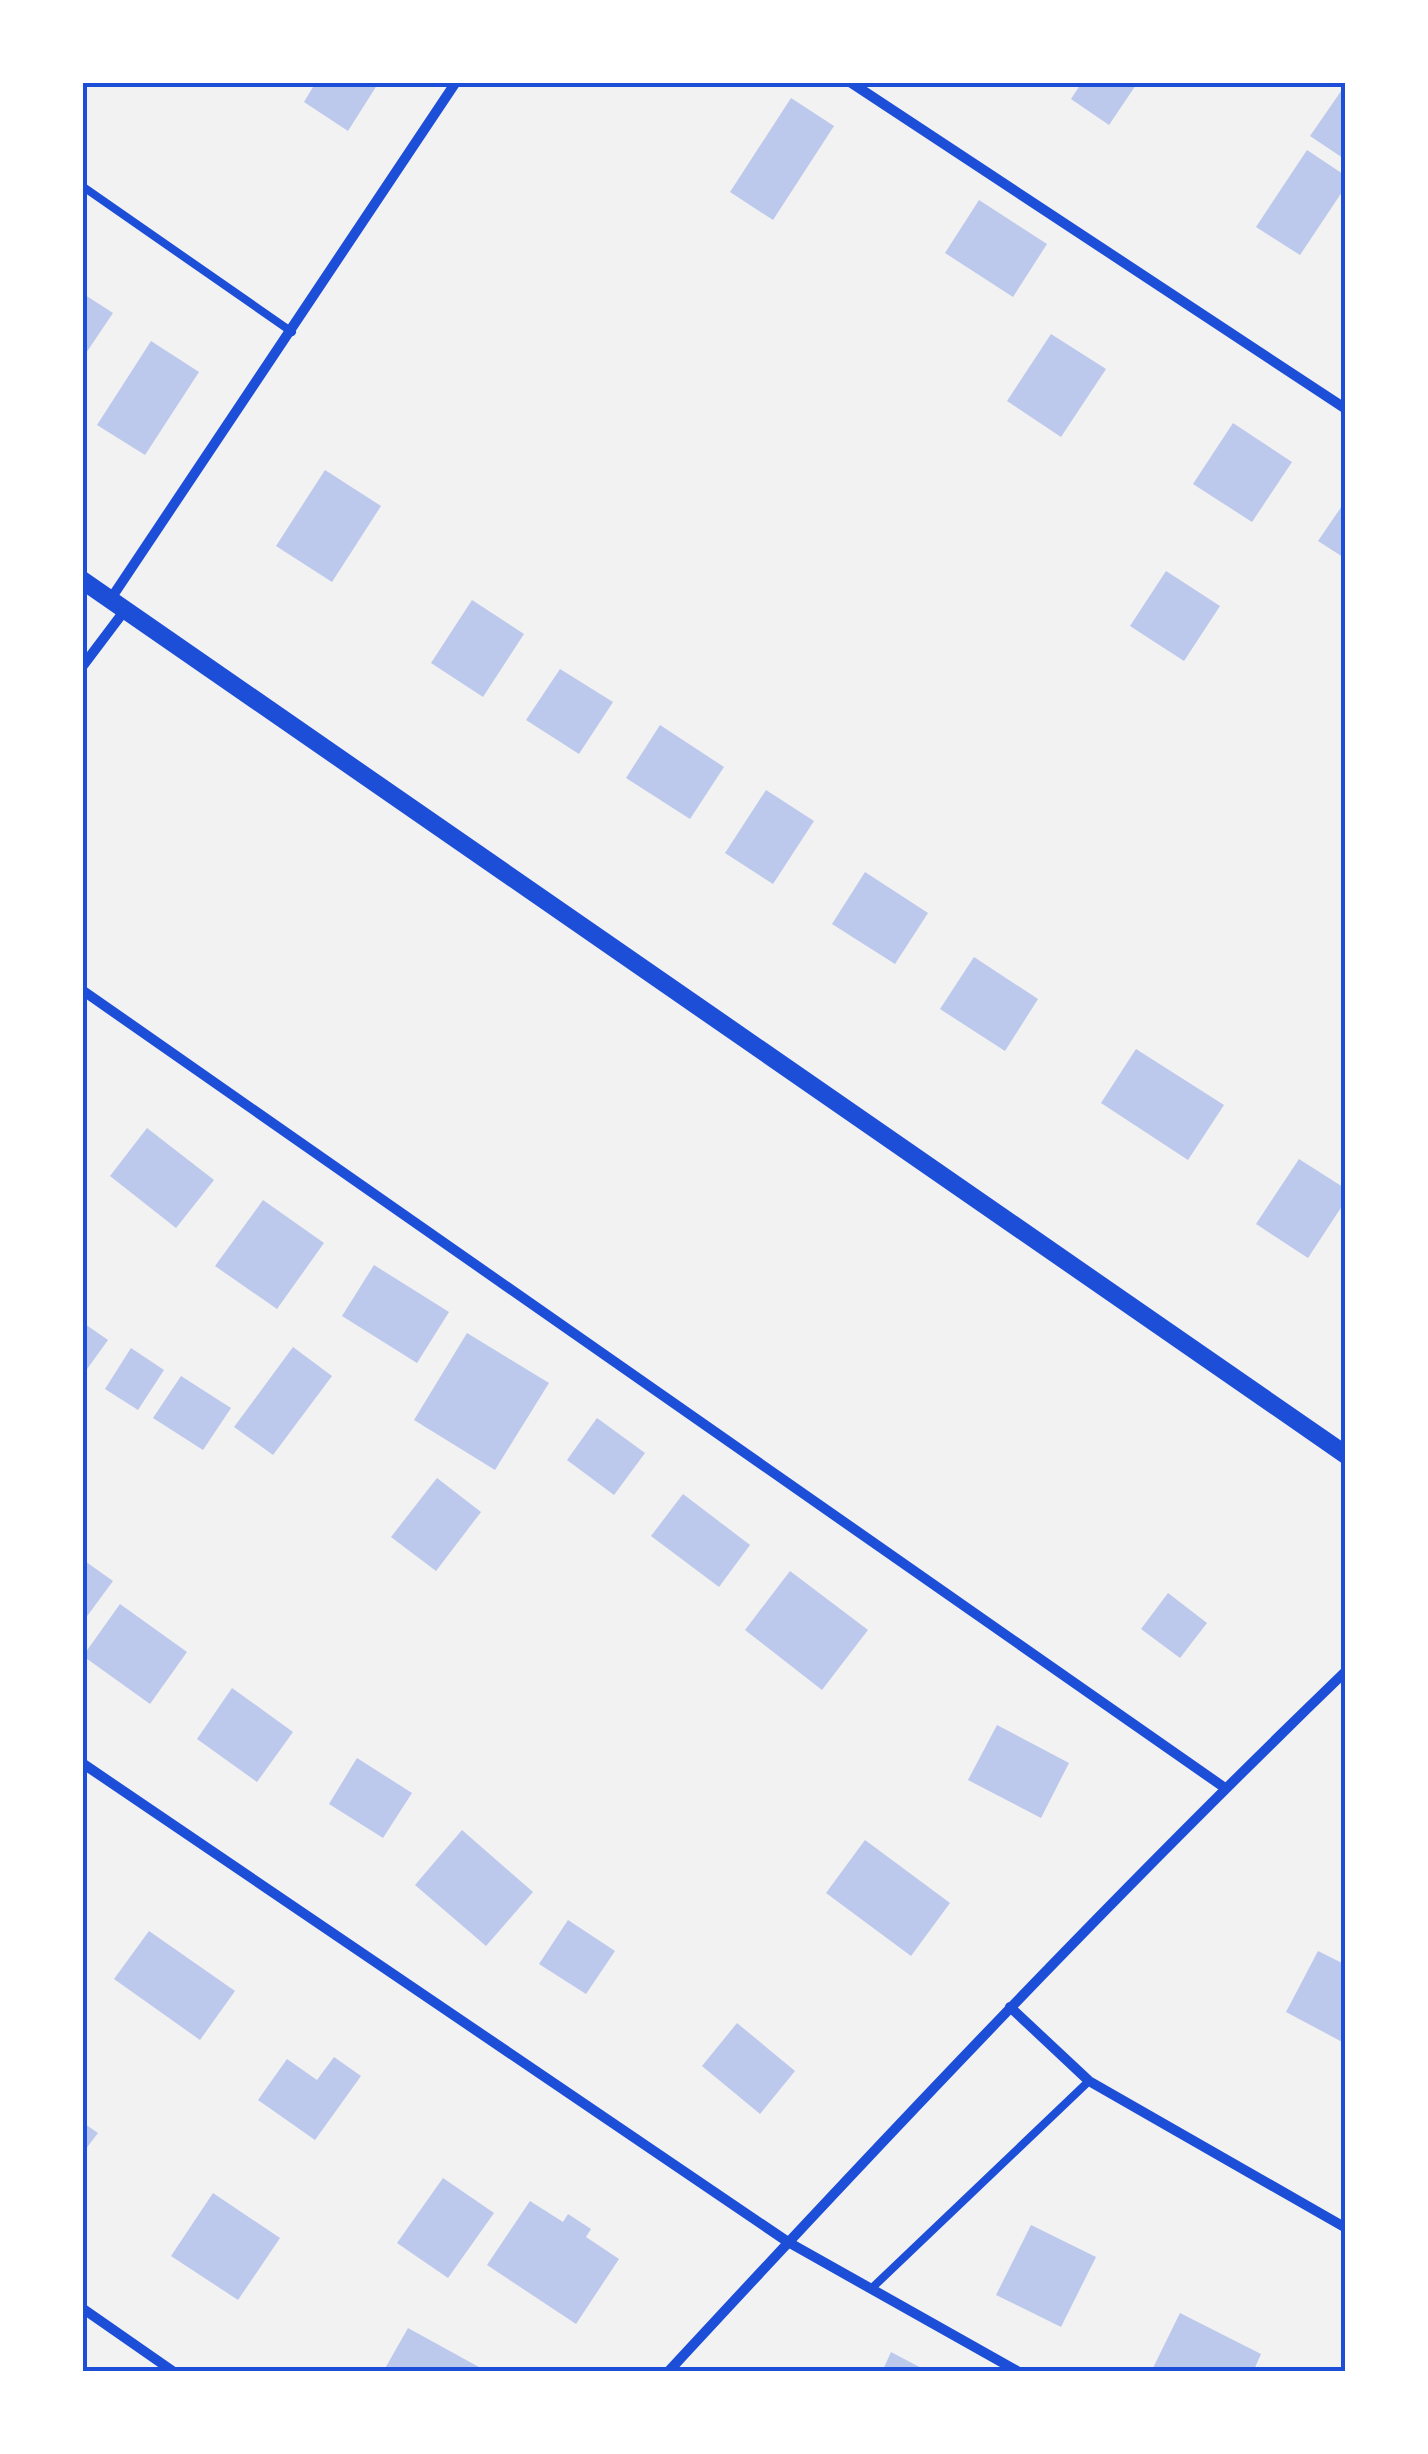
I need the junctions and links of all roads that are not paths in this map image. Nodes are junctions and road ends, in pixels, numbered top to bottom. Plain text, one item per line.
1 (456, 82) edge
2 (850, 82) edge
3 (82, 186) edge
4 (292, 332) junction
5 (1346, 409) edge
6 (82, 580) edge
7 (117, 605) junction
8 (82, 667) edge
9 (82, 990) edge
10 (1346, 1455) edge
11 (1346, 1671) edge
12 (82, 1763) edge
13 (1225, 1788) junction
14 (1010, 2007) junction
15 (1090, 2081) junction
16 (1346, 2228) edge
17 (788, 2242) junction
18 (871, 2289) junction
19 (82, 2308) edge
20 (174, 2372) edge
21 (668, 2372) edge
22 (1019, 2372) edge

1 - 4 street
2 - 5 street
3 - 4 lane
4 - 7 street
6 - 7 street
7 - 8 street
7 - 10 street
9 - 13 street
11 - 13 street
12 - 17 street
13 - 14 street
14 - 15 street
14 - 17 street
15 - 16 street
15 - 18 lane
17 - 18 street
17 - 21 street
18 - 22 street
19 - 20 street

